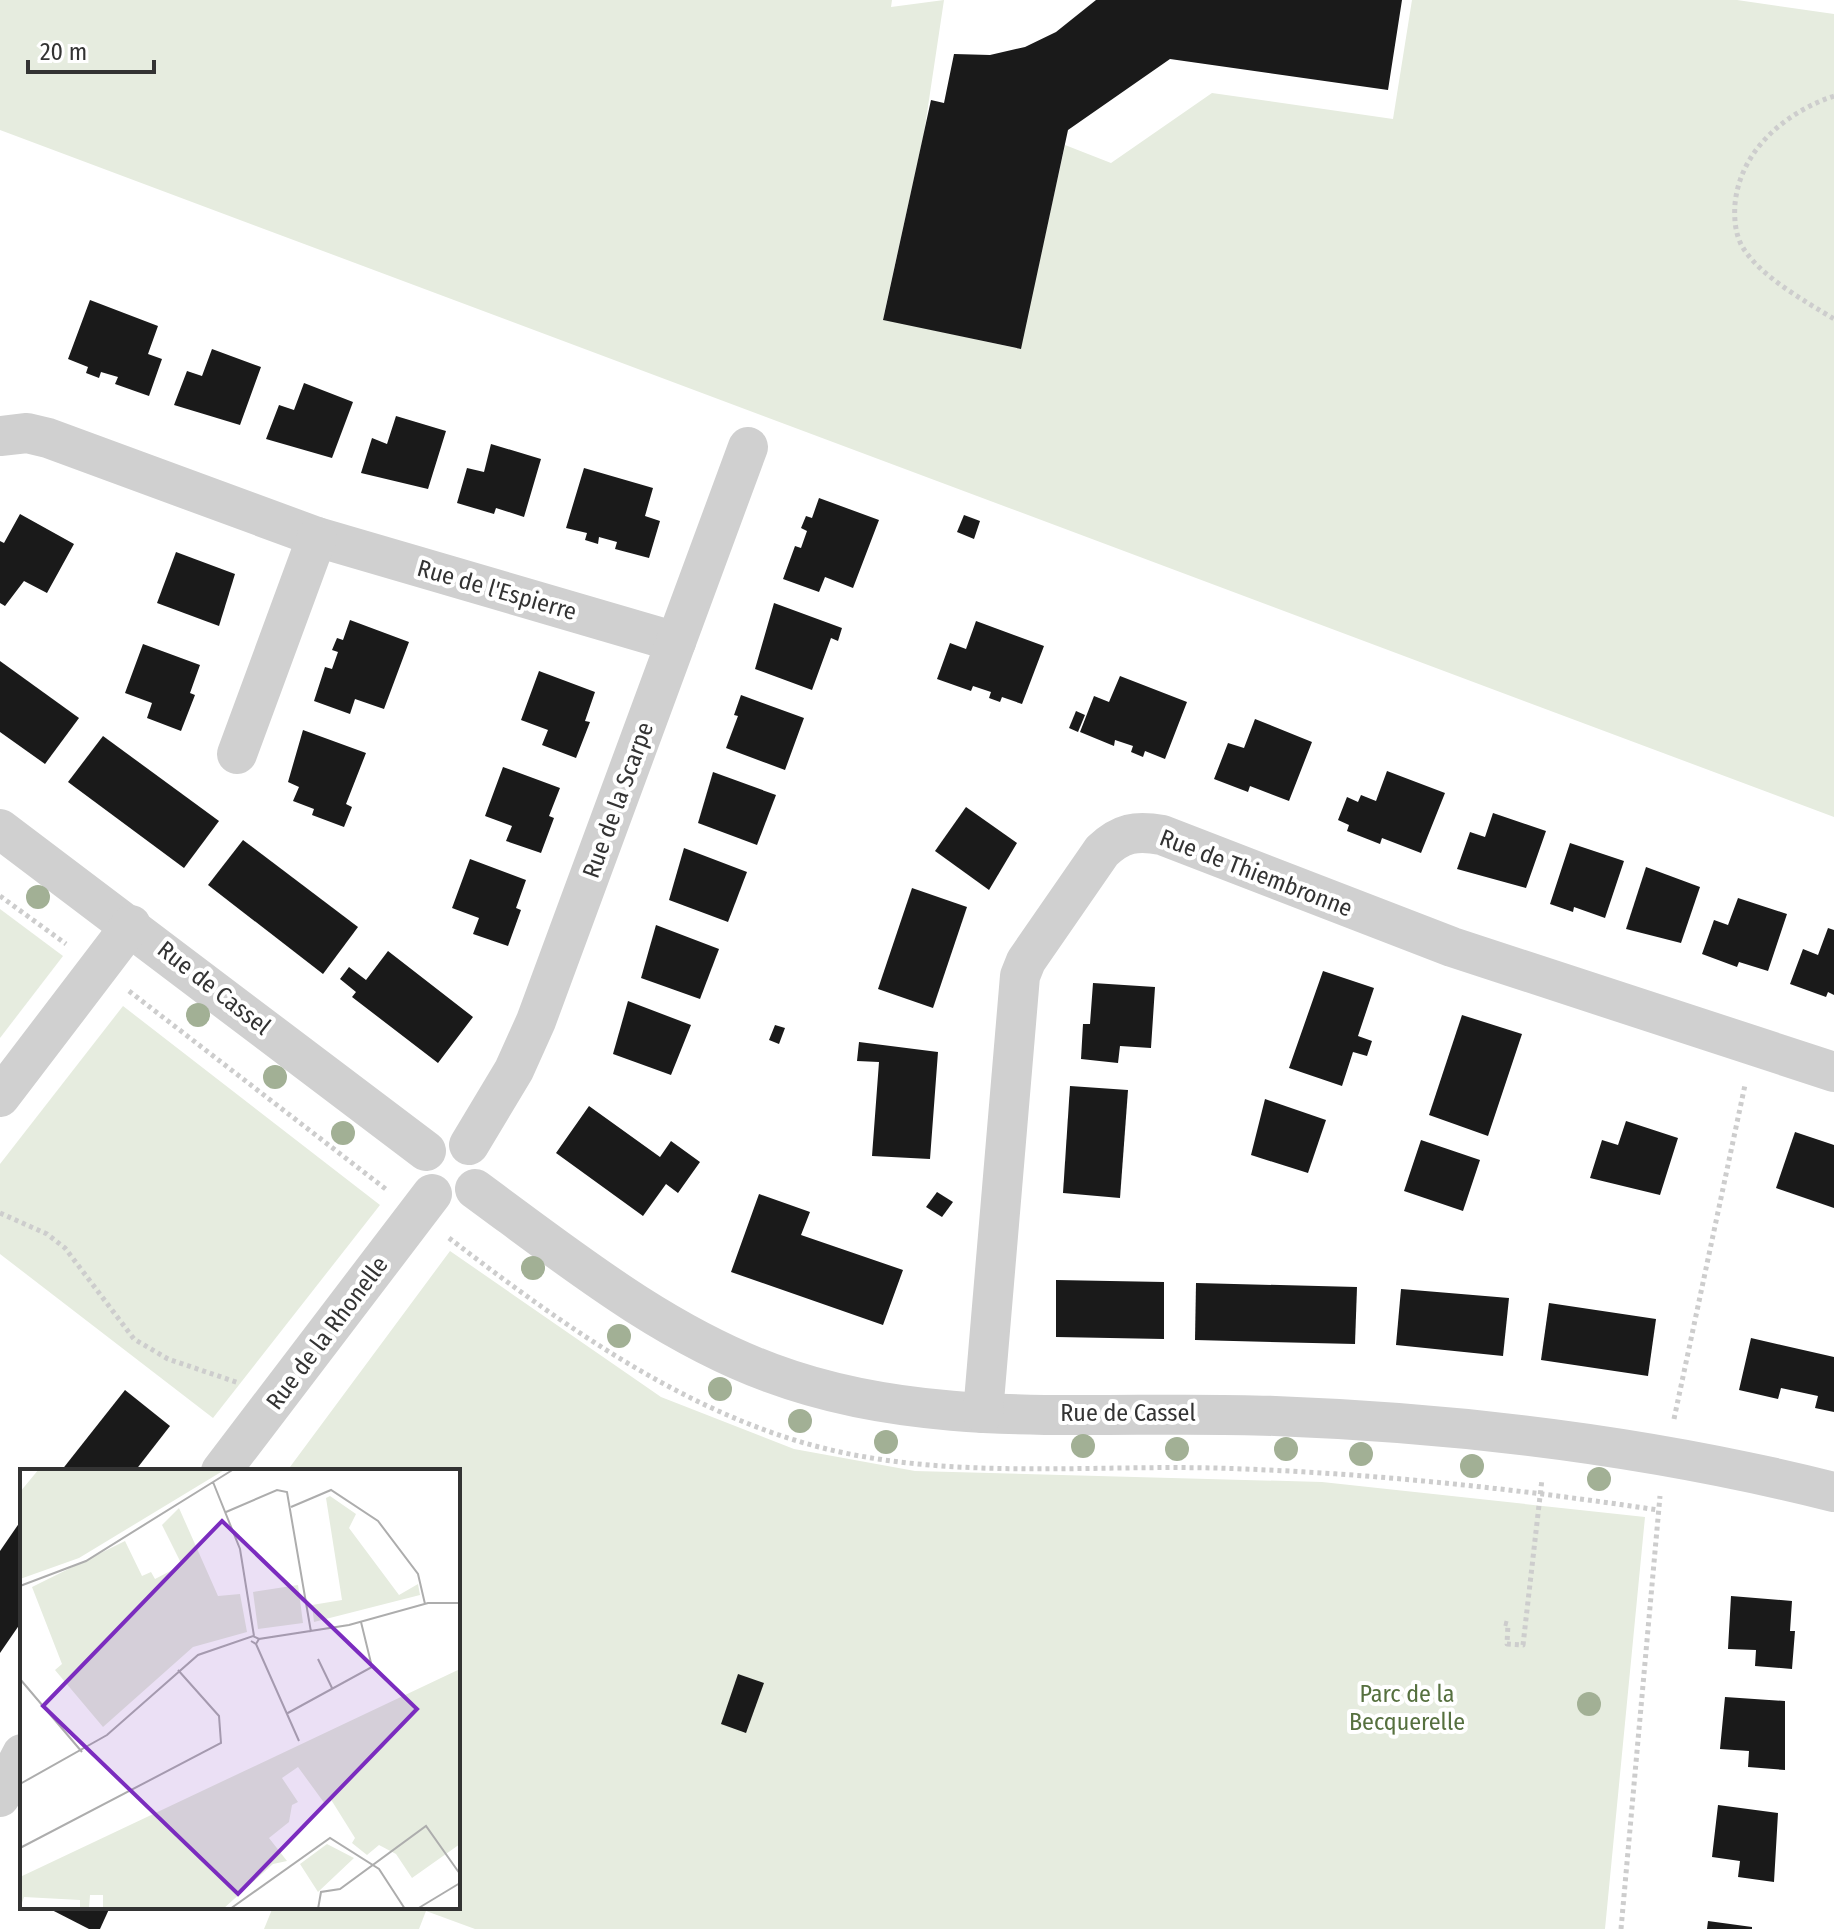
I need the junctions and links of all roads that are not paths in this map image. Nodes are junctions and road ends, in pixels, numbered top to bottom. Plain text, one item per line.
1 (0, 436) edge
2 (748, 447) dead end
3 (317, 537) junction
4 (676, 642) junction
5 (237, 754) dead end
6 (0, 829) edge
7 (131, 925) junction
8 (1834, 1072) edge
9 (0, 1097) edge
10 (469, 1145) junction
11 (426, 1151) junction
12 (475, 1189) junction
13 (425, 1204) junction
14 (983, 1413) junction
15 (223, 1469) edge
16 (1834, 1492) edge
17 (20, 1758) edge
18 (0, 1797) edge

1 - 3 street, Rue de l'Espierre
2 - 4 street, Rue de la Scarpe
3 - 4 street, Rue de l'Espierre
3 - 5 street
4 - 10 street, Rue de la Scarpe
6 - 7 street, Rue de Cassel
7 - 9 street
7 - 11 street, Rue de Cassel
8 - 14 street, Rue de Thiembronne
10 - 11 street
10 - 12 street
11 - 13 street
12 - 13 street
12 - 14 street, Rue de Cassel
13 - 15 street, Rue de la Rhonelle
14 - 16 street, Rue de Cassel
17 - 18 street

